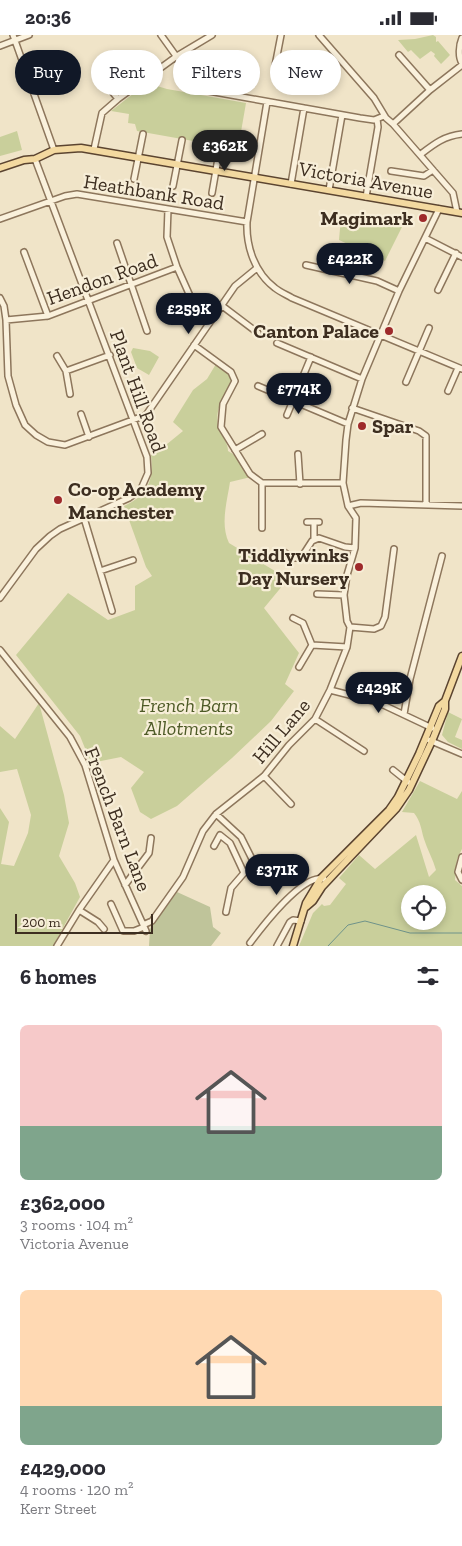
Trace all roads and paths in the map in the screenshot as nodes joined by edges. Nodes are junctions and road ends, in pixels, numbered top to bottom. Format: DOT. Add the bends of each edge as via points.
graph roads {
  1 [pos="29,35"];
  2 [pos="161,35"];
  3 [pos="212,35"];
  4 [pos="281,35"];
  5 [pos="319,35"];
  6 [pos="14,37"];
  7 [pos="462,38"];
  8 [pos="0,46"];
  9 [pos="187,50"];
  10 [pos="278,50"];
  11 [pos="173,51"];
  12 [pos="399,55"];
  13 [pos="173,59"];
  14 [pos="462,64"];
  15 [pos="163,67"];
  16 [pos="430,90"];
  17 [pos="115,95"];
  18 [pos="124,95"];
  19 [pos="230,95"];
  20 [pos="118,99"];
  21 [pos="267,102"];
  22 [pos="304,108"];
  23 [pos="342,115"];
  24 [pos="384,116"];
  25 [pos="377,119"];
  26 [pos="393,124"];
  27 [pos="143,134"];
  28 [pos="462,134"];
  29 [pos="182,141"];
  30 [pos="220,147"];
  31 [pos="94,149"];
  32 [pos="54,150"];
  33 [pos="421,154"];
  34 [pos="139,157"];
  35 [pos="35,159"];
  36 [pos="178,164"];
  37 [pos="0,168"];
  38 [pos="433,170"];
  39 [pos="215,171"];
  40 [pos="391,171"];
  41 [pos="253,177"];
  42 [pos="134,179"];
  43 [pos="290,184"];
  44 [pos="174,186"];
  45 [pos="329,190"];
  46 [pos="212,193"];
  47 [pos="366,197"];
  48 [pos="51,201"];
  49 [pos="168,209"];
  50 [pos="439,209"];
  51 [pos="460,213"];
  52 [pos="0,219"];
  53 [pos="247,222"];
  54 [pos="426,238"];
  55 [pos="117,243"];
  56 [pos="24,252"];
  57 [pos="456,253"];
  58 [pos="462,257"];
  59 [pos="306,265"];
  60 [pos="176,267"];
  61 [pos="256,268"];
  62 [pos="131,285"];
  63 [pos="399,291"];
  64 [pos="438,291"];
  65 [pos="0,297"];
  66 [pos="88,300"];
  67 [pos="221,305"];
  68 [pos="48,315"];
  69 [pos="214,317"];
  70 [pos="6,320"];
  71 [pos="429,327"];
  72 [pos="147,331"];
  73 [pos="258,333"];
  74 [pos="381,335"];
  75 [pos="277,343"];
  76 [pos="194,345"];
  77 [pos="419,352"];
  78 [pos="110,355"];
  79 [pos="57,356"];
  80 [pos="311,357"];
  81 [pos="460,369"];
  82 [pos="66,371"];
  83 [pos="362,379"];
  84 [pos="406,382"];
  85 [pos="258,386"];
  86 [pos="448,391"];
  87 [pos="70,394"];
  88 [pos="292,401"];
  89 [pos="352,408"];
  90 [pos="81,414"];
  91 [pos="287,415"];
  92 [pos="134,421"];
  93 [pos="348,424"];
  94 [pos="262,434"];
  95 [pos="89,437"];
  96 [pos="235,450"];
  97 [pos="298,454"];
  98 [pos="262,483"];
  99 [pos="343,483"];
  100 [pos="300,484"];
  101 [pos="348,505"];
  102 [pos="426,505"];
  103 [pos="462,506"];
  104 [pos="84,518"];
  105 [pos="307,522"];
  106 [pos="262,528"];
  107 [pos="314,540"];
  108 [pos="355,549"];
  109 [pos="394,549"];
  110 [pos="284,553"];
  111 [pos="442,557"];
  112 [pos="133,560"];
  113 [pos="100,571"];
  114 [pos="317,594"];
  115 [pos="344,595"];
  116 [pos="0,598"];
  117 [pos="112,611"];
  118 [pos="293,618"];
  119 [pos="350,627"];
  120 [pos="312,645"];
  121 [pos="347,647"];
  122 [pos="0,650"];
  123 [pos="462,657"];
  124 [pos="299,667"];
  125 [pos="330,690"];
  126 [pos="404,715"];
  127 [pos="315,719"];
  128 [pos="434,729"];
  129 [pos="429,740"];
  130 [pos="364,751"];
  131 [pos="462,754"];
  132 [pos="392,770"];
  133 [pos="264,776"];
  134 [pos="406,781"];
  135 [pos="412,785"];
  136 [pos="291,803"];
  137 [pos="216,814"];
  138 [pos="150,838"];
  139 [pos="214,846"];
  140 [pos="462,857"];
  141 [pos="114,860"];
  142 [pos="244,873"];
  143 [pos="325,879"];
  144 [pos="462,880"];
  145 [pos="125,885"];
  146 [pos="111,904"];
  147 [pos="79,910"];
  148 [pos="226,912"];
  149 [pos="301,921"];
  150 [pos="144,928"];
  151 [pos="104,929"];
  152 [pos="250,943"];
  153 [pos="57,946"];
  154 [pos="277,946"];
  155 [pos="294,946"];
  1 -- 6 [label="street"];
  2 -- 11 [label="street"];
  3 -- 9 [label="street"];
  4 -- 10 [label="street"];
  5 -- 24 [label="street" via="374,98"];
  6 -- 8 [label="street"];
  6 -- 32 [label="street"];
  7 -- 14 [label="street"];
  12 -- 16 [label="street"];
  13 -- 15 [label="street"];
  14 -- 16 [label="street"];
  16 -- 26 [label="street"];
  17 -- 20 [label="street"];
  18 -- 20 [label="street"];
  19 -- 21 [label="street"];
  20 -- 31 [label="street" via="102,113"];
  21 -- 22 [label="street"];
  21 -- 41 [label="street"];
  22 -- 23 [label="street"];
  22 -- 43 [label="street"];
  23 -- 25 [label="street"];
  23 -- 45 [label="street"];
  24 -- 25 [label="street"];
  24 -- 26 [label="street"];
  25 -- 47 [label="street"];
  26 -- 33 [label="street"];
  27 -- 34 [label="street"];
  28 -- 33 [label="street" via="438,140"];
  29 -- 36 [label="street"];
  30 -- 39 [label="street"];
  31 -- 32 [label="main road, Victoria Avenue"];
  31 -- 34 [label="main road, Victoria Avenue"];
  32 -- 35 [label="main road, Victoria Avenue"];
  33 -- 38 [label="street"];
  34 -- 36 [label="main road, Victoria Avenue"];
  34 -- 42 [label="street"];
  35 -- 37 [label="main road, Victoria Avenue"];
  35 -- 48 [label="street, Plant Hill Road"];
  36 -- 39 [label="main road, Victoria Avenue"];
  36 -- 44 [label="street"];
  38 -- 40 [label="street" via="424,176"];
  38 -- 51 [label="street" via="453,193"];
  39 -- 41 [label="main road, Victoria Avenue"];
  39 -- 46 [label="street"];
  41 -- 43 [label="main road, Victoria Avenue"];
  41 -- 53 [label="street"];
  43 -- 45 [label="main road, Victoria Avenue"];
  45 -- 47 [label="main road, Victoria Avenue"];
  47 -- 50 [label="main road, Victoria Avenue"];
  48 -- 49 [label="street, Heathbank Road" via="80,194"];
  48 -- 52 [label="street, Heathbank Road"];
  48 -- 66 [label="street, Plant Hill Road"];
  49 -- 53 [label="street, Heathbank Road"];
  49 -- 60 [label="street" via="168,243"];
  50 -- 51 [label="main road, Victoria Avenue"];
  50 -- 54 [label="street, Hill Lane"];
  53 -- 61 [label="street"];
  54 -- 57 [label="street"];
  54 -- 63 [label="street, Hill Lane"];
  55 -- 62 [label="street"];
  56 -- 68 [label="street"];
  57 -- 58 [label="street"];
  57 -- 64 [label="street"];
  59 -- 63 [label="street" via="377,281"];
  60 -- 62 [label="street, Hendon Road"];
  60 -- 69 [label="street" via="190,295"];
  61 -- 67 [label="street" via="235,286"];
  61 -- 74 [label="street" via="274,288 292,298"];
  62 -- 66 [label="street, Hendon Road"];
  62 -- 72 [label="street"];
  63 -- 74 [label="street, Hill Lane"];
  65 -- 70 [label="street"];
  66 -- 68 [label="street, Hendon Road"];
  66 -- 78 [label="street, Plant Hill Road"];
  67 -- 69 [label="street"];
  67 -- 73 [label="street"];
  68 -- 70 [label="street, Hendon Road"];
  69 -- 76 [label="street"];
  70 -- 95 [label="street" via="8,377 25,425 48,442 65,445"];
  71 -- 77 [label="street"];
  74 -- 77 [label="street"];
  74 -- 83 [label="street, Hill Lane"];
  75 -- 80 [label="street"];
  76 -- 92 [label="street" via="146,415"];
  76 -- 96 [label="street" via="231,373 235,381 223,404 221,427"];
  77 -- 81 [label="street"];
  77 -- 84 [label="street"];
  78 -- 82 [label="street"];
  78 -- 92 [label="street, Plant Hill Road"];
  79 -- 82 [label="street"];
  80 -- 83 [label="street"];
  80 -- 88 [label="street"];
  81 -- 86 [label="street"];
  82 -- 87 [label="street"];
  83 -- 89 [label="street, Hill Lane"];
  85 -- 88 [label="street"];
  88 -- 91 [label="street"];
  88 -- 93 [label="street"];
  89 -- 93 [label="street, Hill Lane"];
  89 -- 102 [label="street" via="426,436"];
  90 -- 95 [label="street"];
  92 -- 95 [label="street"];
  92 -- 104 [label="street, Plant Hill Road" via="148,457 145,483 134,496"];
  93 -- 99 [label="street, Hill Lane"];
  94 -- 96 [label="street"];
  96 -- 98 [label="street" via="250,474"];
  97 -- 100 [label="street"];
  98 -- 100 [label="street"];
  98 -- 106 [label="street"];
  99 -- 100 [label="street"];
  99 -- 101 [label="street, Hill Lane"];
  101 -- 102 [label="street"];
  101 -- 108 [label="street, Hill Lane" via="356,518"];
  102 -- 103 [label="street"];
  104 -- 113 [label="street"];
  104 -- 116 [label="street, Plant Hill Road" via="60,529 43,542"];
  105 -- 107 [label="street" via="316,522"];
  107 -- 108 [label="street" via="319,538"];
  107 -- 110 [label="street" via="301,558"];
  108 -- 115 [label="street, Hill Lane"];
  109 -- 119 [label="street" via="381,627"];
  111 -- 126 [label="street" via="410,679"];
  112 -- 113 [label="street"];
  113 -- 117 [label="street"];
  114 -- 115 [label="street"];
  115 -- 119 [label="street, Hill Lane"];
  118 -- 120 [label="street" via="303,623"];
  119 -- 121 [label="street, Hill Lane"];
  120 -- 121 [label="street"];
  120 -- 124 [label="street"];
  121 -- 125 [label="street, Hill Lane"];
  122 -- 141 [label="street, French Barn Lane" via="70,737 85,765"];
  123 -- 128 [label="main road" via="445,701 439,705"];
  125 -- 126 [label="street" via="378,702"];
  125 -- 127 [label="street, Hill Lane"];
  126 -- 128 [label="street"];
  127 -- 130 [label="street"];
  127 -- 133 [label="street, Hill Lane"];
  128 -- 129 [label="main road"];
  129 -- 131 [label="street"];
  129 -- 134 [label="main road"];
  129 -- 135 [label="main road"];
  132 -- 134 [label="street"];
  133 -- 136 [label="street"];
  133 -- 137 [label="street, Hill Lane"];
  134 -- 135 [label="street"];
  134 -- 143 [label="main road" via="389,810"];
  135 -- 143 [label="main road" via="396,809"];
  137 -- 142 [label="street" via="241,837 255,865"];
  137 -- 150 [label="street, Hill Lane" via="202,831 183,877"];
  138 -- 145 [label="street" via="149,853"];
  139 -- 142 [label="street" via="220,835 230,843"];
  140 -- 144 [label="street" via="458,872"];
  141 -- 145 [label="street, French Barn Lane"];
  141 -- 147 [label="street"];
  142 -- 148 [label="street" via="231,888"];
  143 -- 149 [label="main road" via="309,897"];
  143 -- 152 [label="street" via="314,878 307,882 272,915"];
  145 -- 150 [label="street, French Barn Lane"];
  146 -- 150 [label="street" via="123,931"];
  147 -- 151 [label="street"];
  147 -- 153 [label="street"];
  149 -- 154 [label="street" via="290,922"];
  149 -- 155 [label="main road"];
}
